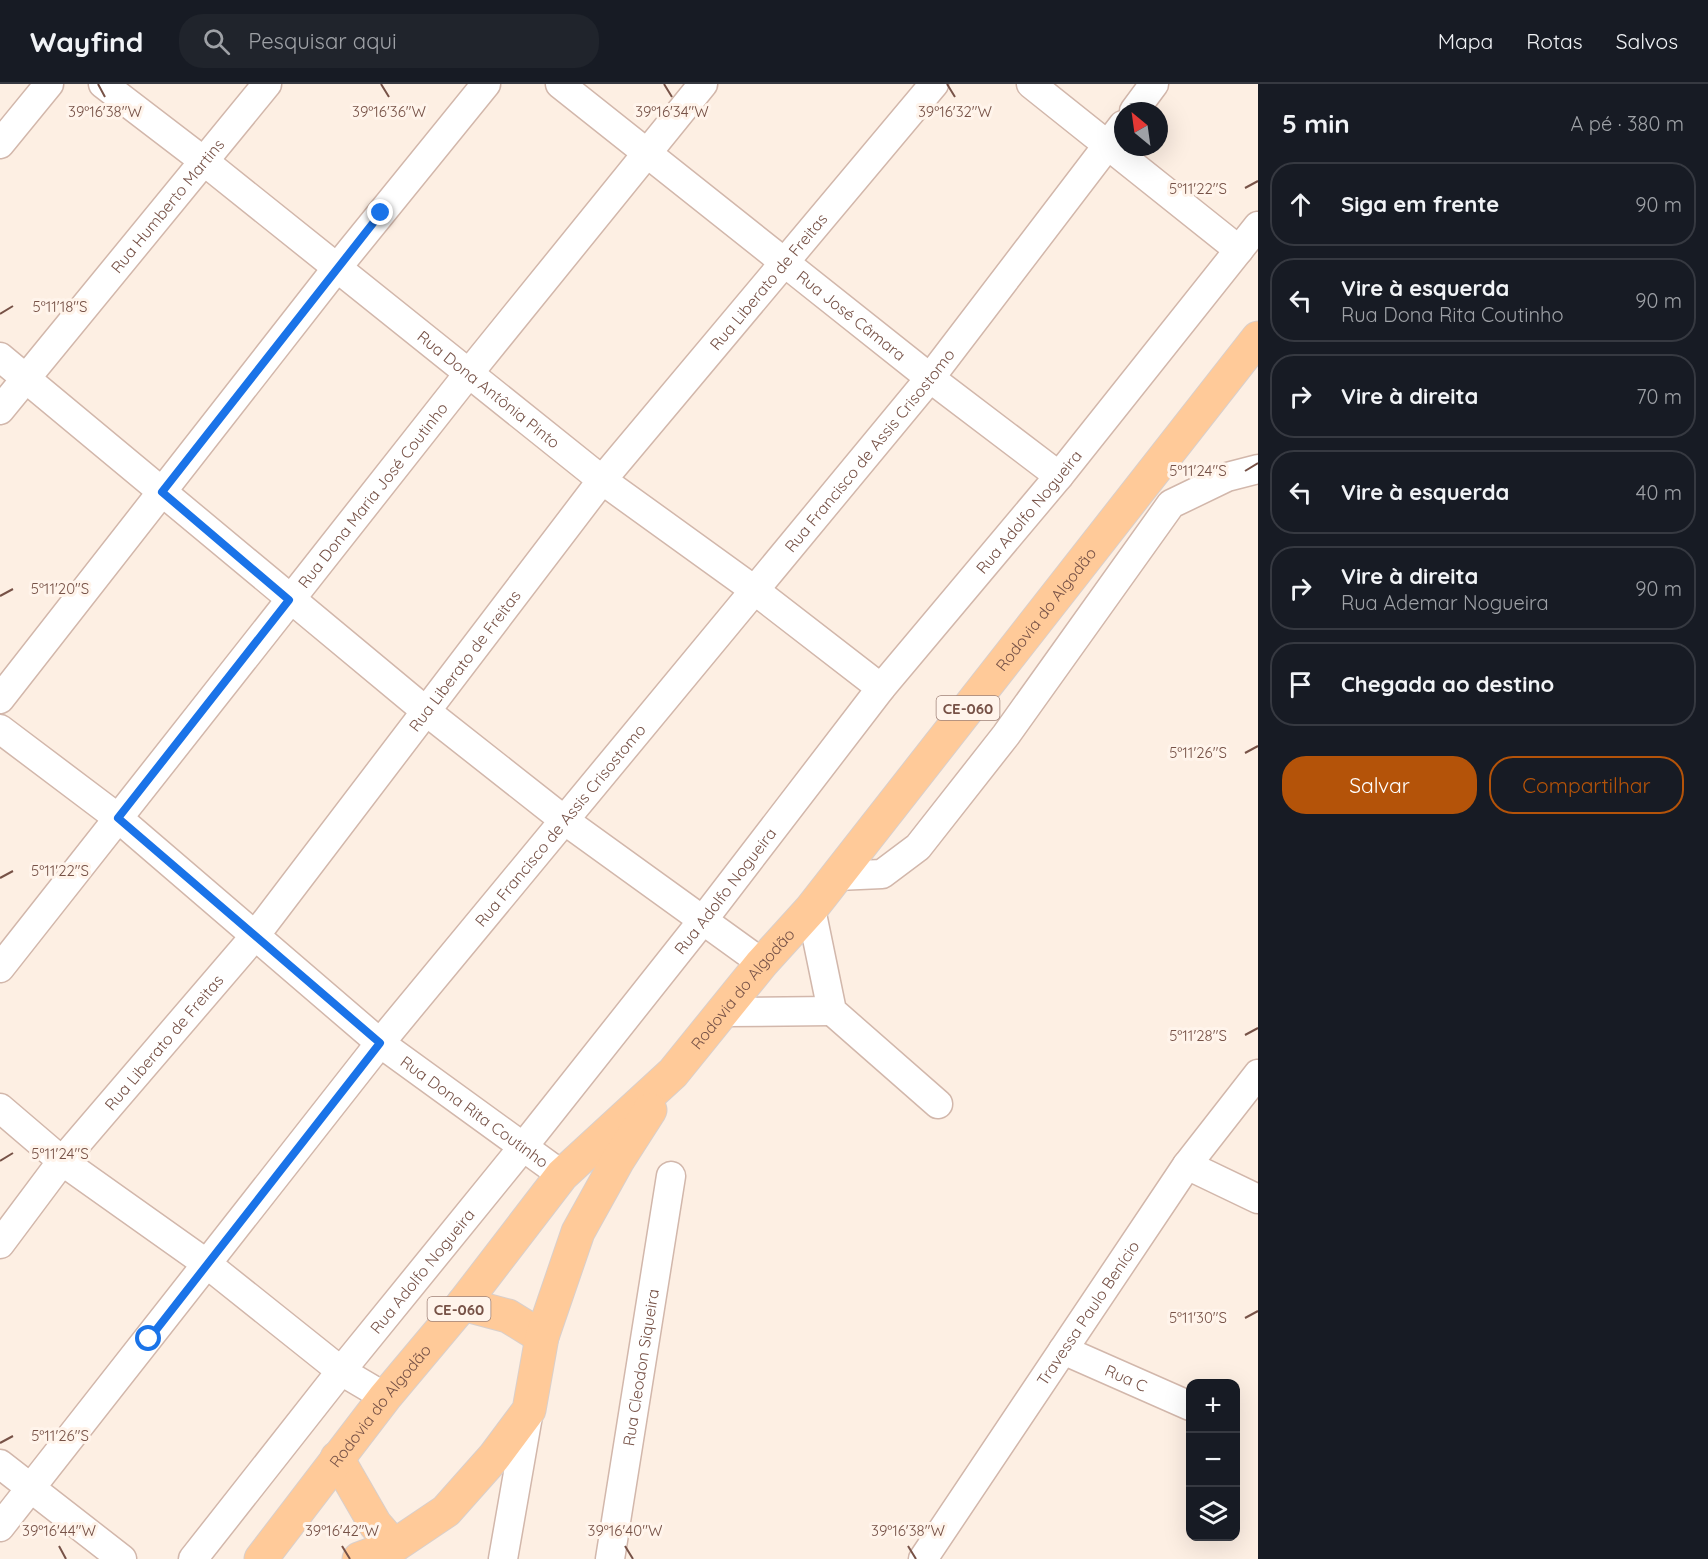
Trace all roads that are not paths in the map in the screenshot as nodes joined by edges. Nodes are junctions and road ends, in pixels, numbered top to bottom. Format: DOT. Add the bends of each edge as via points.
graph roads {
  1 [pos="49,84"];
  2 [pos="103,84"];
  3 [pos="267,84"];
  4 [pos="486,84"];
  5 [pos="560,84"];
  6 [pos="703,84"];
  7 [pos="934,84"];
  8 [pos="1031,84"];
  9 [pos="1154,84"];
  10 [pos="1141,102"];
  11 [pos="1114,134"];
  12 [pos="1114,136"];
  13 [pos="0,144"];
  14 [pos="648,154"];
  15 [pos="1138,156"];
  16 [pos="205,162"];
  17 [pos="1258,226"];
  18 [pos="1239,250"];
  19 [pos="784,261"];
  20 [pos="336,269"];
  21 [pos="1258,338"];
  22 [pos="0,357"];
  23 [pos="469,373"];
  24 [pos="27,377"];
  25 [pos="930,378"];
  26 [pos="0,410"];
  27 [pos="1258,469"];
  28 [pos="1059,476"];
  29 [pos="602,480"];
  30 [pos="162,492"];
  31 [pos="753,589"];
  32 [pos="289,600"];
  33 [pos="881,688"];
  34 [pos="0,699"];
  35 [pos="427,712"];
  36 [pos="0,729"];
  37 [pos="118,818"];
  38 [pos="564,820"];
  39 [pos="837,876"];
  40 [pos="811,909"];
  41 [pos="703,920"];
  42 [pos="254,937"];
  43 [pos="762,963"];
  44 [pos="0,968"];
  45 [pos="832,1011"];
  46 [pos="725,1012"];
  47 [pos="380,1043"];
  48 [pos="673,1073"];
  49 [pos="1258,1074"];
  50 [pos="938,1104"];
  51 [pos="0,1108"];
  52 [pos="523,1147"];
  53 [pos="62,1161"];
  54 [pos="1187,1165"];
  55 [pos="562,1175"];
  56 [pos="671,1176"];
  57 [pos="1258,1199"];
  58 [pos="0,1244"];
  59 [pos="207,1264"];
  60 [pos="463,1304"];
  61 [pos="542,1337"];
  62 [pos="1063,1350"];
  63 [pos="340,1371"];
  64 [pos="385,1397"];
  65 [pos="1186,1404"];
  66 [pos="529,1410"];
  67 [pos="337,1458"];
  68 [pos="0,1464"];
  69 [pos="33,1487"];
  70 [pos="0,1527"];
  71 [pos="401,1553"];
  72 [pos="926,1558"];
  73 [pos="122,1559"];
  74 [pos="193,1559"];
  75 [pos="261,1559"];
  76 [pos="359,1559"];
  77 [pos="503,1559"];
  78 [pos="610,1559"];
  1 -- 13 [label="street"];
  2 -- 16 [label="street, Rua Dona Antônia Pinto"];
  3 -- 16 [label="street, Rua Humberto Martins"];
  4 -- 20 [label="street"];
  5 -- 14 [label="street, Rua José Câmara"];
  6 -- 14 [label="street, Rua Dona Maria José Coutinho"];
  7 -- 19 [label="street, Rua Liberato de Freitas"];
  8 -- 11 [label="street"];
  9 -- 10 [label="street"];
  12 -- 25 [label="street, Rua Francisco de Assis Crisostomo"];
  14 -- 19 [label="street, Rua José Câmara"];
  14 -- 23 [label="street, Rua Dona Maria José Coutinho"];
  15 -- 18 [label="street"];
  16 -- 20 [label="street, Rua Dona Antônia Pinto"];
  16 -- 24 [label="street, Rua Humberto Martins"];
  17 -- 18 [label="street, Rua Adolfo Nogueira"];
  18 -- 28 [label="street, Rua Adolfo Nogueira"];
  19 -- 25 [label="street, Rua José Câmara"];
  19 -- 29 [label="street, Rua Liberato de Freitas"];
  20 -- 23 [label="street, Rua Dona Antônia Pinto"];
  20 -- 30 [label="street"];
  21 -- 39 [label="main road, Rodovia do Algodão / CE-060"];
  22 -- 24 [label="street"];
  23 -- 29 [label="street, Rua Dona Antônia Pinto"];
  23 -- 32 [label="street, Rua Dona Maria José Coutinho"];
  24 -- 26 [label="street, Rua Humberto Martins"];
  24 -- 30 [label="street"];
  25 -- 28 [label="street, Rua José Câmara"];
  25 -- 31 [label="street, Rua Francisco de Assis Crisostomo"];
  27 -- 39 [label="street" via="1227,477 1171,504 1006,735 918,847 882,874"];
  28 -- 33 [label="street, Rua Adolfo Nogueira"];
  29 -- 31 [label="street, Rua Dona Antônia Pinto"];
  29 -- 35 [label="street, Rua Liberato de Freitas"];
  30 -- 32 [label="street"];
  30 -- 34 [label="street"];
  31 -- 33 [label="street, Rua Dona Antônia Pinto"];
  31 -- 38 [label="street, Rua Francisco de Assis Crisostomo"];
  32 -- 35 [label="street"];
  32 -- 37 [label="street, Rua Dona Maria José Coutinho"];
  33 -- 41 [label="street, Rua Adolfo Nogueira"];
  35 -- 38 [label="street"];
  35 -- 42 [label="street, Rua Liberato de Freitas"];
  36 -- 37 [label="street, Rua Dona Rita Coutinho"];
  37 -- 42 [label="street, Rua Dona Rita Coutinho"];
  37 -- 44 [label="street, Rua Dona Maria José Coutinho"];
  38 -- 41 [label="street"];
  38 -- 47 [label="street, Rua Francisco de Assis Crisostomo"];
  39 -- 40 [label="main road, Rodovia do Algodão / CE-060"];
  40 -- 43 [label="main road, Rodovia do Algodão / CE-060"];
  40 -- 45 [label="street"];
  41 -- 43 [label="street"];
  41 -- 52 [label="street, Rua Adolfo Nogueira"];
  42 -- 47 [label="street, Rua Dona Rita Coutinho"];
  42 -- 53 [label="street, Rua Liberato de Freitas"];
  43 -- 46 [label="main road, Rodovia do Algodão / CE-060"];
  45 -- 46 [label="street"];
  45 -- 50 [label="street"];
  46 -- 48 [label="main road, Rodovia do Algodão / CE-060"];
  47 -- 52 [label="street, Rua Dona Rita Coutinho"];
  47 -- 59 [label="street, Rua Francisco de Assis Crisostomo"];
  48 -- 55 [label="main road, Rodovia do Algodão / CE-060"];
  48 -- 61 [label="main road, Rodovia do Algodão" via="588,1210"];
  49 -- 54 [label="street, Travessa Paulo Benício"];
  51 -- 53 [label="street"];
  52 -- 55 [label="street, Rua Dona Rita Coutinho"];
  52 -- 63 [label="street, Rua Adolfo Nogueira"];
  53 -- 58 [label="street, Rua Liberato de Freitas"];
  53 -- 59 [label="street"];
  54 -- 57 [label="street"];
  54 -- 62 [label="street, Travessa Paulo Benício"];
  55 -- 60 [label="main road, Rodovia do Algodão / CE-060"];
  56 -- 78 [label="street, Rua Cleodon Siqueira"];
  59 -- 63 [label="street"];
  59 -- 69 [label="street, Rua Francisco de Assis Crisostomo"];
  60 -- 61 [label="main road" via="508,1316"];
  60 -- 64 [label="main road, Rodovia do Algodão / CE-060"];
  61 -- 66 [label="main road, Rodovia do Algodão"];
  62 -- 65 [label="street, Rua C"];
  62 -- 72 [label="street, Travessa Paulo Benício"];
  63 -- 64 [label="street"];
  63 -- 74 [label="street, Rua Adolfo Nogueira"];
  64 -- 67 [label="main road, Rodovia do Algodão / CE-060"];
  66 -- 71 [label="main road, Rodovia do Algodão" via="463,1494"];
  66 -- 77 [label="street"];
  67 -- 71 [label="main road" via="366,1509"];
  67 -- 75 [label="main road, Rodovia do Algodão / CE-060"];
  68 -- 69 [label="street"];
  69 -- 70 [label="street, Rua Francisco de Assis Crisostomo"];
  69 -- 73 [label="street"];
  71 -- 76 [label="main road, Rodovia do Algodão"];
}
